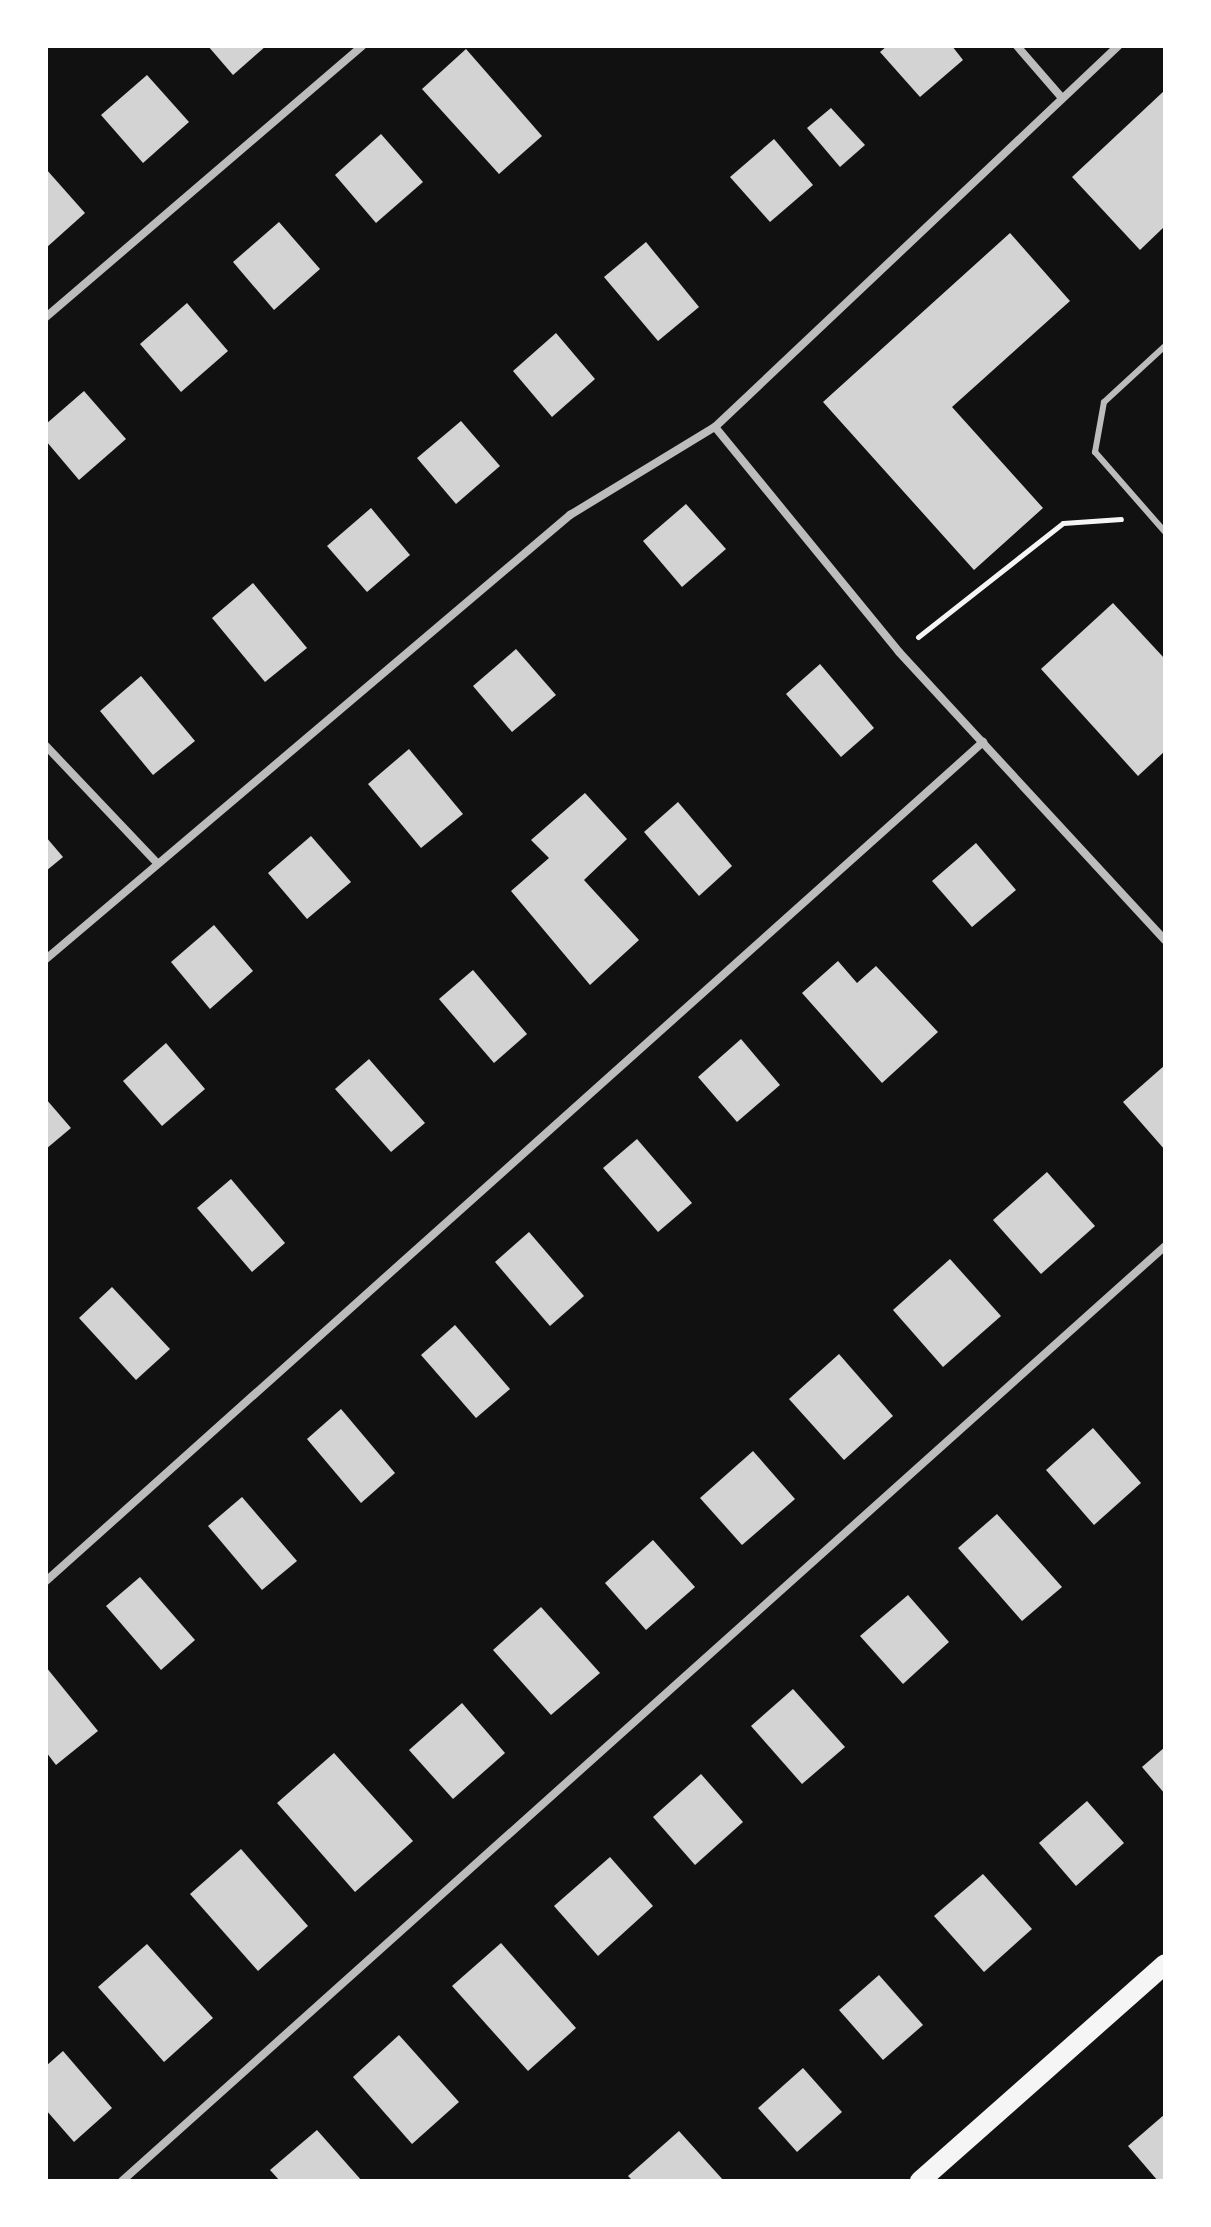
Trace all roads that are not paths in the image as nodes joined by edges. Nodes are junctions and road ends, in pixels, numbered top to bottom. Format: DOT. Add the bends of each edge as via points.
graph roads {
  1 [pos="362,46"];
  2 [pos="1017,46"];
  3 [pos="1118,46"];
  4 [pos="1062,98"];
  5 [pos="46,317"];
  6 [pos="1165,346"];
  7 [pos="715,427"];
  8 [pos="1165,532"];
  9 [pos="983,742"];
  10 [pos="46,746"];
  11 [pos="156,862"];
  12 [pos="1165,940"];
  13 [pos="46,959"];
  14 [pos="1165,1246"];
  15 [pos="46,1581"];
  16 [pos="1165,1964"];
  17 [pos="122,2181"];
  18 [pos="920,2181"];
  1 -- 5 [label="street"];
  2 -- 4 [label="street"];
  3 -- 4 [label="street"];
  4 -- 7 [label="street"];
  6 -- 8 [label="lane" via="1104,402 1095,452"];
  7 -- 9 [label="street" via="899,652"];
  7 -- 11 [label="street" via="570,515"];
  9 -- 12 [label="street"];
  9 -- 15 [label="street"];
  10 -- 11 [label="street"];
  11 -- 13 [label="street"];
  14 -- 17 [label="street"];
  16 -- 18 [label="main road"];
}
